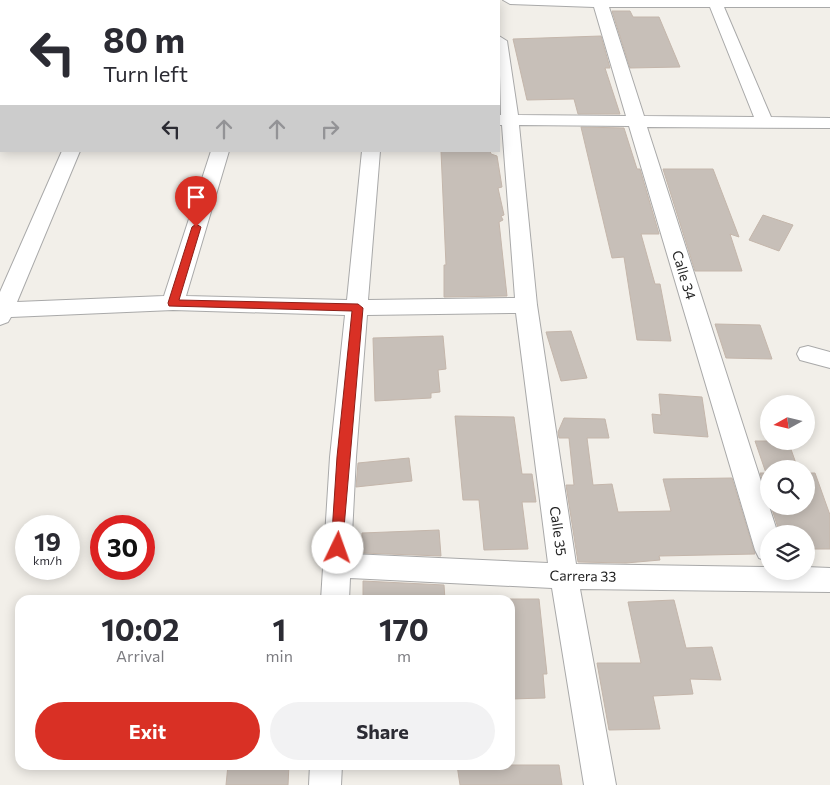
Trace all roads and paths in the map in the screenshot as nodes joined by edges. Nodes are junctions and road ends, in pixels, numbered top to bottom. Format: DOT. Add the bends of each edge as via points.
graph roads {
  1 [pos="510,0"];
  2 [pos="599,2"];
  3 [pos="714,2"];
  4 [pos="830,3"];
  5 [pos="500,57"];
  6 [pos="504,120"];
  7 [pos="637,122"];
  8 [pos="764,123"];
  9 [pos="830,123"];
  10 [pos="71,152"];
  11 [pos="220,152"];
  12 [pos="371,152"];
  13 [pos="173,303"];
  14 [pos="526,305"];
  15 [pos="358,308"];
  16 [pos="2,313"];
  17 [pos="808,354"];
  18 [pos="830,360"];
  19 [pos="761,525"];
  20 [pos="336,566"];
  21 [pos="760,575"];
  22 [pos="564,576"];
  23 [pos="815,579"];
  24 [pos="830,580"];
  25 [pos="335,595"];
  26 [pos="326,770"];
  27 [pos="326,785"];
  28 [pos="600,785"];
  1 -- 2 [label="street"];
  2 -- 3 [label="street"];
  2 -- 7 [label="street, Calle 34"];
  3 -- 4 [label="street"];
  3 -- 8 [label="street"];
  5 -- 6 [label="street, Calle 35"];
  6 -- 7 [label="street"];
  6 -- 14 [label="street, Calle 35"];
  7 -- 8 [label="street"];
  7 -- 19 [label="street, Calle 34"];
  8 -- 9 [label="street"];
  10 -- 16 [label="street"];
  11 -- 13 [label="street"];
  12 -- 15 [label="street"];
  13 -- 15 [label="street"];
  13 -- 16 [label="street"];
  14 -- 15 [label="street"];
  14 -- 22 [label="street, Calle 35"];
  15 -- 20 [label="street"];
  17 -- 18 [label="street"];
  20 -- 22 [label="street, Carrera 33"];
  20 -- 25 [label="street"];
  21 -- 22 [label="street, Carrera 33"];
  22 -- 28 [label="street, Calle 35"];
  23 -- 24 [label="street, Carrera 33"];
  26 -- 27 [label="street"];
}
